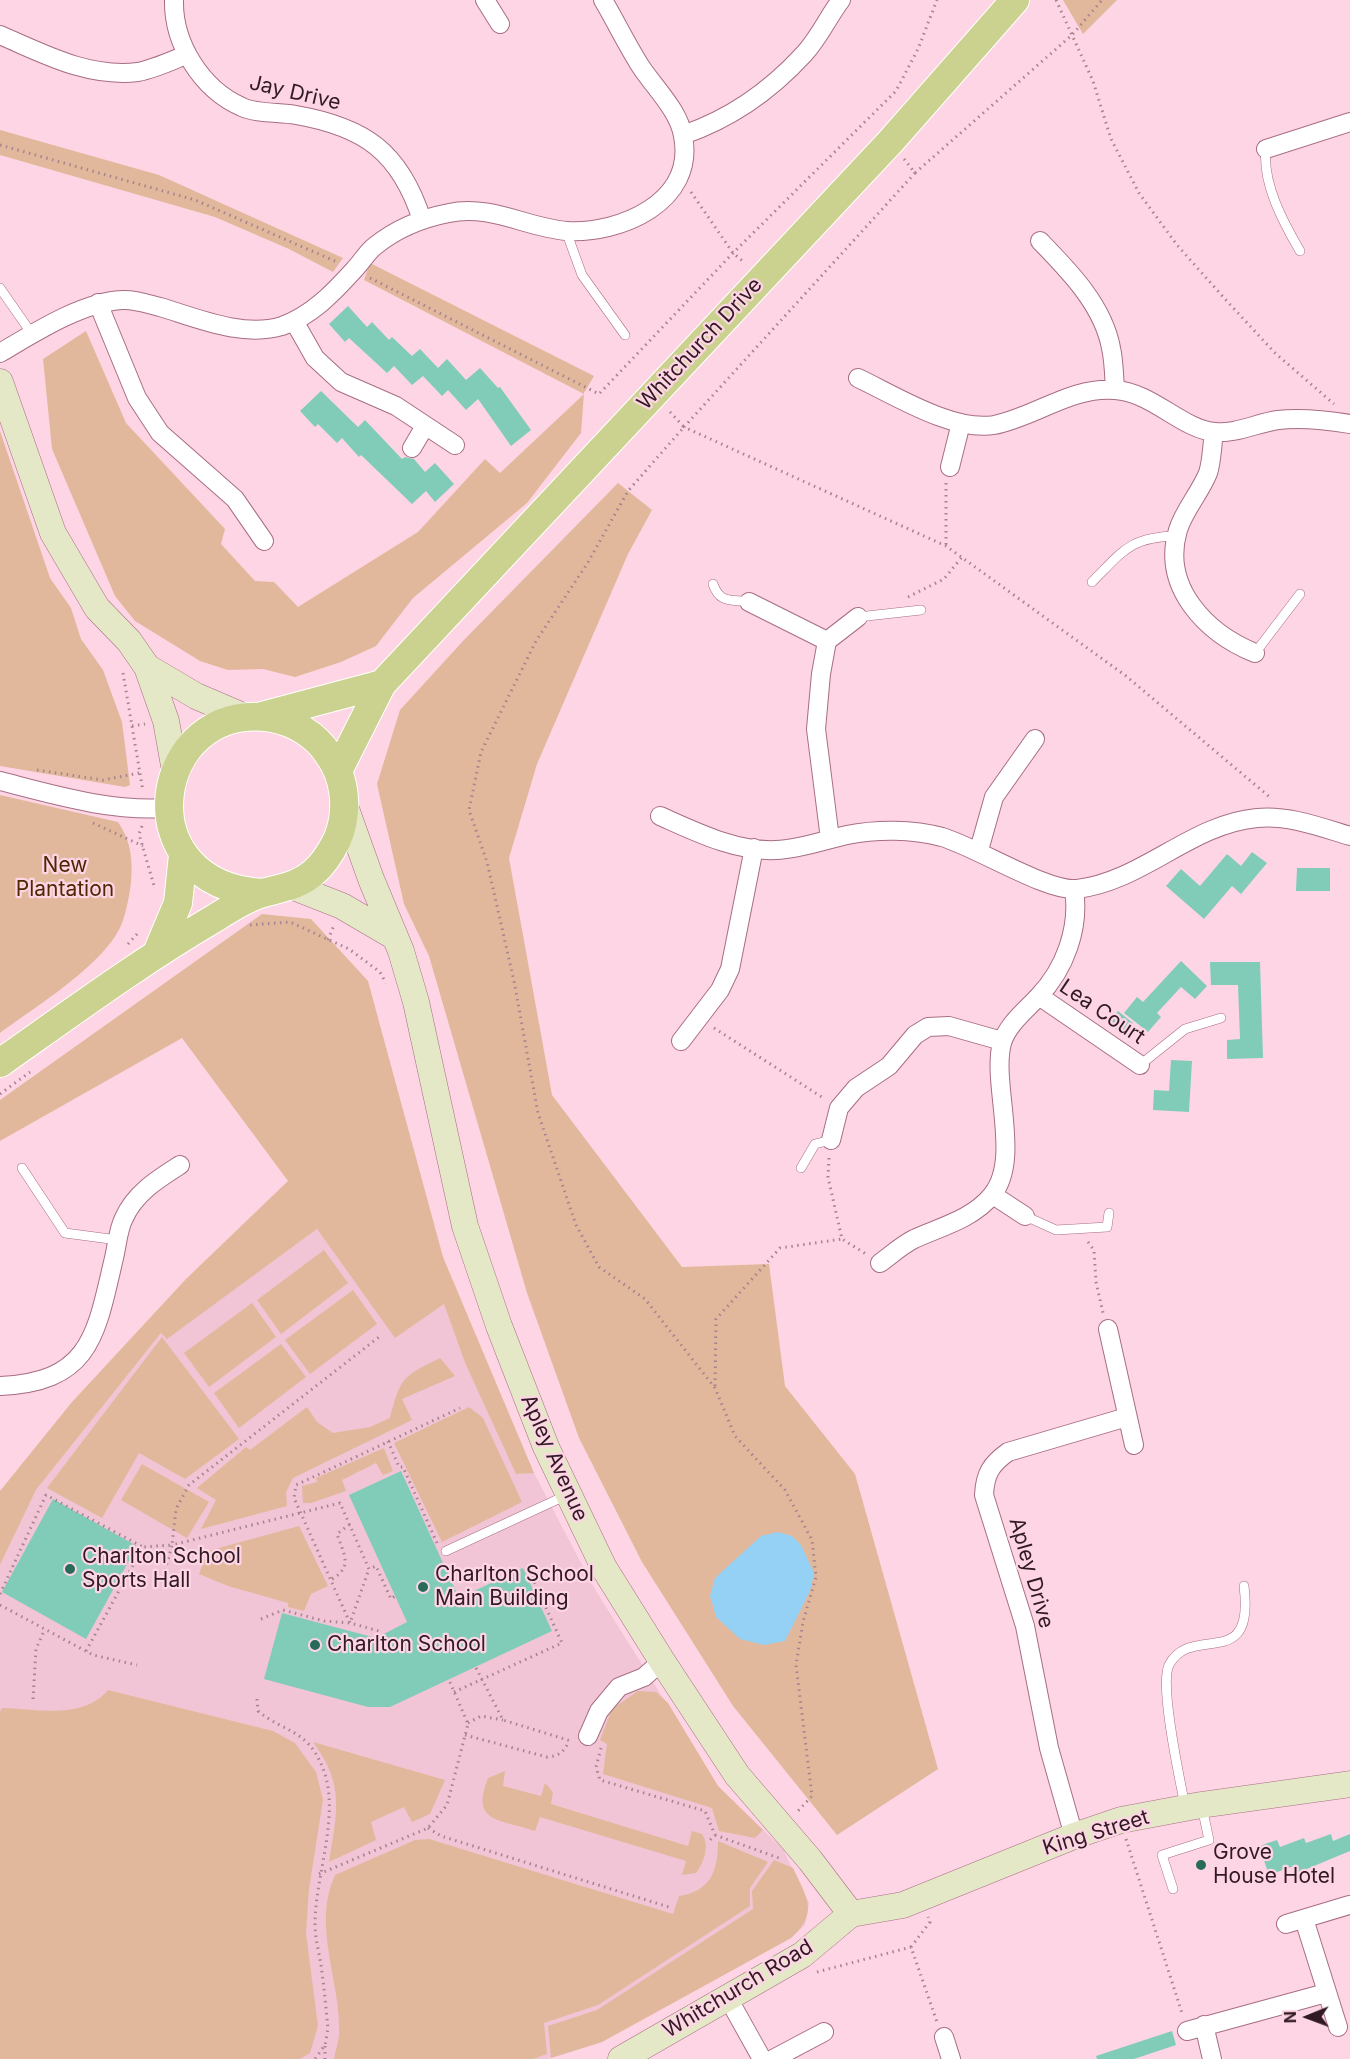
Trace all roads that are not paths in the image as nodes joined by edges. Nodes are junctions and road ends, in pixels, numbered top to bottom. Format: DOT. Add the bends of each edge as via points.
graph roads {
  1 [pos="174,0"];
  2 [pos="485,0"];
  3 [pos="603,0"];
  4 [pos="1015,0"];
  5 [pos="833,3"];
  6 [pos="500,24"];
  7 [pos="0,35"];
  8 [pos="186,56"];
  9 [pos="1350,122"];
  10 [pos="683,135"];
  11 [pos="1266,148"];
  12 [pos="422,220"];
  13 [pos="566,231"];
  14 [pos="1040,242"];
  15 [pos="1300,251"];
  16 [pos="0,288"];
  17 [pos="98,303"];
  18 [pos="294,321"];
  19 [pos="32,334"];
  20 [pos="625,335"];
  21 [pos="0,352"];
  22 [pos="858,378"];
  23 [pos="0,382"];
  24 [pos="1115,390"];
  25 [pos="961,423"];
  26 [pos="1350,424"];
  27 [pos="425,426"];
  28 [pos="1214,432"];
  29 [pos="455,446"];
  30 [pos="412,448"];
  31 [pos="950,467"];
  32 [pos="1176,536"];
  33 [pos="264,541"];
  34 [pos="1092,582"];
  35 [pos="713,584"];
  36 [pos="1300,594"];
  37 [pos="749,602"];
  38 [pos="921,610"];
  39 [pos="858,617"];
  40 [pos="827,641"];
  41 [pos="1255,653"];
  42 [pos="147,667"];
  43 [pos="382,684"];
  44 [pos="253,716"];
  45 [pos="1035,739"];
  46 [pos="175,771"];
  47 [pos="338,771"];
  48 [pos="0,781"];
  49 [pos="345,806"];
  50 [pos="168,808"];
  51 [pos="660,816"];
  52 [pos="1350,836"];
  53 [pos="830,839"];
  54 [pos="754,848"];
  55 [pos="979,850"];
  56 [pos="183,855"];
  57 [pos="291,886"];
  58 [pos="1074,889"];
  59 [pos="263,893"];
  60 [pos="395,937"];
  61 [pos="148,943"];
  62 [pos="1039,996"];
  63 [pos="1221,1017"];
  64 [pos="681,1041"];
  65 [pos="1002,1041"];
  66 [pos="0,1063"];
  67 [pos="1140,1065"];
  68 [pos="831,1140"];
  69 [pos="180,1165"];
  70 [pos="22,1168"];
  71 [pos="801,1168"];
  72 [pos="993,1195"];
  73 [pos="1109,1213"];
  74 [pos="1025,1216"];
  75 [pos="118,1240"];
  76 [pos="880,1263"];
  77 [pos="1108,1329"];
  78 [pos="0,1386"];
  79 [pos="1127,1417"];
  80 [pos="1134,1445"];
  81 [pos="569,1494"];
  82 [pos="446,1551"];
  83 [pos="1244,1586"];
  84 [pos="663,1661"];
  85 [pos="586,1742"];
  86 [pos="1349,1788"];
  87 [pos="1193,1807"];
  88 [pos="1074,1836"];
  89 [pos="1173,1889"];
  90 [pos="1349,1905"];
  91 [pos="851,1914"];
  92 [pos="1304,1919"];
  93 [pos="1286,1924"];
  94 [pos="1326,1993"];
  95 [pos="728,1998"];
  96 [pos="1204,2025"];
  97 [pos="1186,2027"];
  98 [pos="1338,2027"];
  99 [pos="824,2032"];
  100 [pos="944,2037"];
  101 [pos="621,2059"];
  102 [pos="762,2059"];
  103 [pos="773,2059"];
  104 [pos="951,2059"];
  105 [pos="1212,2059"];
  1 -- 8 [label="street, Jay Drive" via="177,30"];
  2 -- 6 [label="street"];
  3 -- 10 [label="street" via="675,115"];
  4 -- 43 [label="main road, Whitchurch Drive" via="891,141"];
  5 -- 10 [label="street" via="805,53 751,103"];
  7 -- 8 [label="street" via="75,66 108,72 139,72"];
  8 -- 12 [label="street, Jay Drive" via="212,86 242,107 335,123 361,134 387,154 414,198"];
  9 -- 11 [label="street"];
  10 -- 13 [label="street" via="684,153 676,180 664,200 629,221 599,230"];
  11 -- 15 [label="lane" via="1264,161 1270,182 1285,225"];
  12 -- 13 [label="street" via="452,212 486,212"];
  12 -- 18 [label="street" via="374,246 328,298"];
  13 -- 20 [label="lane" via="582,275"];
  14 -- 24 [label="street" via="1078,280 1099,316 1111,346"];
  16 -- 19 [label="lane"];
  17 -- 18 [label="street" via="125,299 247,330 279,327"];
  17 -- 19 [label="street"];
  17 -- 33 [label="street" via="137,398 160,433 235,499"];
  18 -- 27 [label="street" via="315,358 341,382 396,406"];
  19 -- 21 [label="street"];
  22 -- 25 [label="street"];
  23 -- 42 [label="street" via="53,534 97,608 129,641"];
  24 -- 25 [label="street" via="1069,397 992,425"];
  24 -- 28 [label="street" via="1136,394"];
  25 -- 31 [label="street"];
  26 -- 28 [label="street" via="1299,418"];
  27 -- 29 [label="street"];
  27 -- 30 [label="street"];
  28 -- 32 [label="street" via="1209,471"];
  32 -- 34 [label="lane" via="1144,538 1128,547"];
  32 -- 41 [label="street" via="1173,555 1184,597 1204,621 1238,646"];
  35 -- 37 [label="lane" via="723,601"];
  36 -- 41 [label="lane"];
  37 -- 40 [label="street"];
  38 -- 39 [label="lane"];
  39 -- 40 [label="street"];
  40 -- 53 [label="street" via="816,729"];
  42 -- 44 [label="street" via="196,696"];
  42 -- 46 [label="street" via="166,722"];
  43 -- 44 [label="main road"];
  43 -- 47 [label="main road, Whitchurch Drive"];
  44 -- 46 [label="main road" via="207,732 191,745"];
  44 -- 47 [label="main road" via="280,719 299,727 315,738"];
  45 -- 55 [label="street" via="994,797"];
  46 -- 50 [label="main road"];
  47 -- 49 [label="main road"];
  48 -- 50 [label="street" via="104,805"];
  49 -- 57 [label="main road" via="341,831 330,854 313,873"];
  49 -- 60 [label="street, Apley Avenue"];
  50 -- 56 [label="main road" via="172,832"];
  51 -- 54 [label="street" via="700,834"];
  52 -- 58 [label="street" via="1292,819 1235,822 1203,833 1135,871"];
  53 -- 54 [label="street" via="776,850"];
  53 -- 55 [label="street" via="905,831 941,837"];
  54 -- 64 [label="street" via="730,969 720,990"];
  55 -- 58 [label="street" via="1049,884"];
  56 -- 59 [label="main road" via="198,872 218,885 240,892"];
  56 -- 61 [label="main road" via="178,903"];
  57 -- 59 [label="main road"];
  57 -- 60 [label="street" via="342,906"];
  58 -- 62 [label="street" via="1074,924 1068,952"];
  59 -- 61 [label="main road" via="218,916"];
  60 -- 81 [label="street, Apley Avenue" via="416,1002 465,1226 499,1326 546,1447"];
  61 -- 66 [label="main road"];
  62 -- 65 [label="street"];
  62 -- 67 [label="street, Lea Court"];
  63 -- 67 [label="lane" via="1185,1029"];
  65 -- 68 [label="street" via="949,1026 928,1027 915,1035 889,1066 856,1088 839,1108"];
  65 -- 72 [label="street" via="999,1062 1005,1147"];
  68 -- 71 [label="lane" via="815,1144"];
  69 -- 75 [label="street" via="147,1187 124,1218"];
  70 -- 75 [label="lane" via="65,1233"];
  72 -- 74 [label="street"];
  72 -- 76 [label="street" via="959,1221 911,1240"];
  73 -- 74 [label="lane" via="1107,1227 1056,1230"];
  75 -- 78 [label="street" via="94,1335 77,1361 55,1377"];
  77 -- 79 [label="street"];
  79 -- 80 [label="street"];
  79 -- 88 [label="street, Apley Drive" via="1008,1452 993,1463 985,1478 984,1495 1025,1626 1049,1748"];
  81 -- 82 [label="lane"];
  81 -- 84 [label="street, Apley Avenue" via="604,1568"];
  83 -- 87 [label="lane" via="1247,1610 1234,1636 1229,1641 1188,1648 1176,1655 1168,1667 1174,1744"];
  84 -- 85 [label="street" via="644,1677 619,1687 599,1711"];
  84 -- 91 [label="street, Apley Avenue" via="737,1775"];
  86 -- 87 [label="street, King Street"];
  87 -- 88 [label="street, King Street" via="1121,1820"];
  87 -- 89 [label="lane" via="1209,1840 1162,1855"];
  88 -- 91 [label="street, King Street" via="920,1898"];
  90 -- 92 [label="street"];
  91 -- 95 [label="street, Whitchurch Road" via="802,1955"];
  92 -- 93 [label="street"];
  92 -- 94 [label="street"];
  94 -- 96 [label="street"];
  94 -- 98 [label="street"];
  95 -- 101 [label="street, Whitchurch Road"];
  95 -- 102 [label="street"];
  96 -- 97 [label="street"];
  96 -- 105 [label="street"];
  99 -- 103 [label="street"];
  100 -- 104 [label="street"];
}
